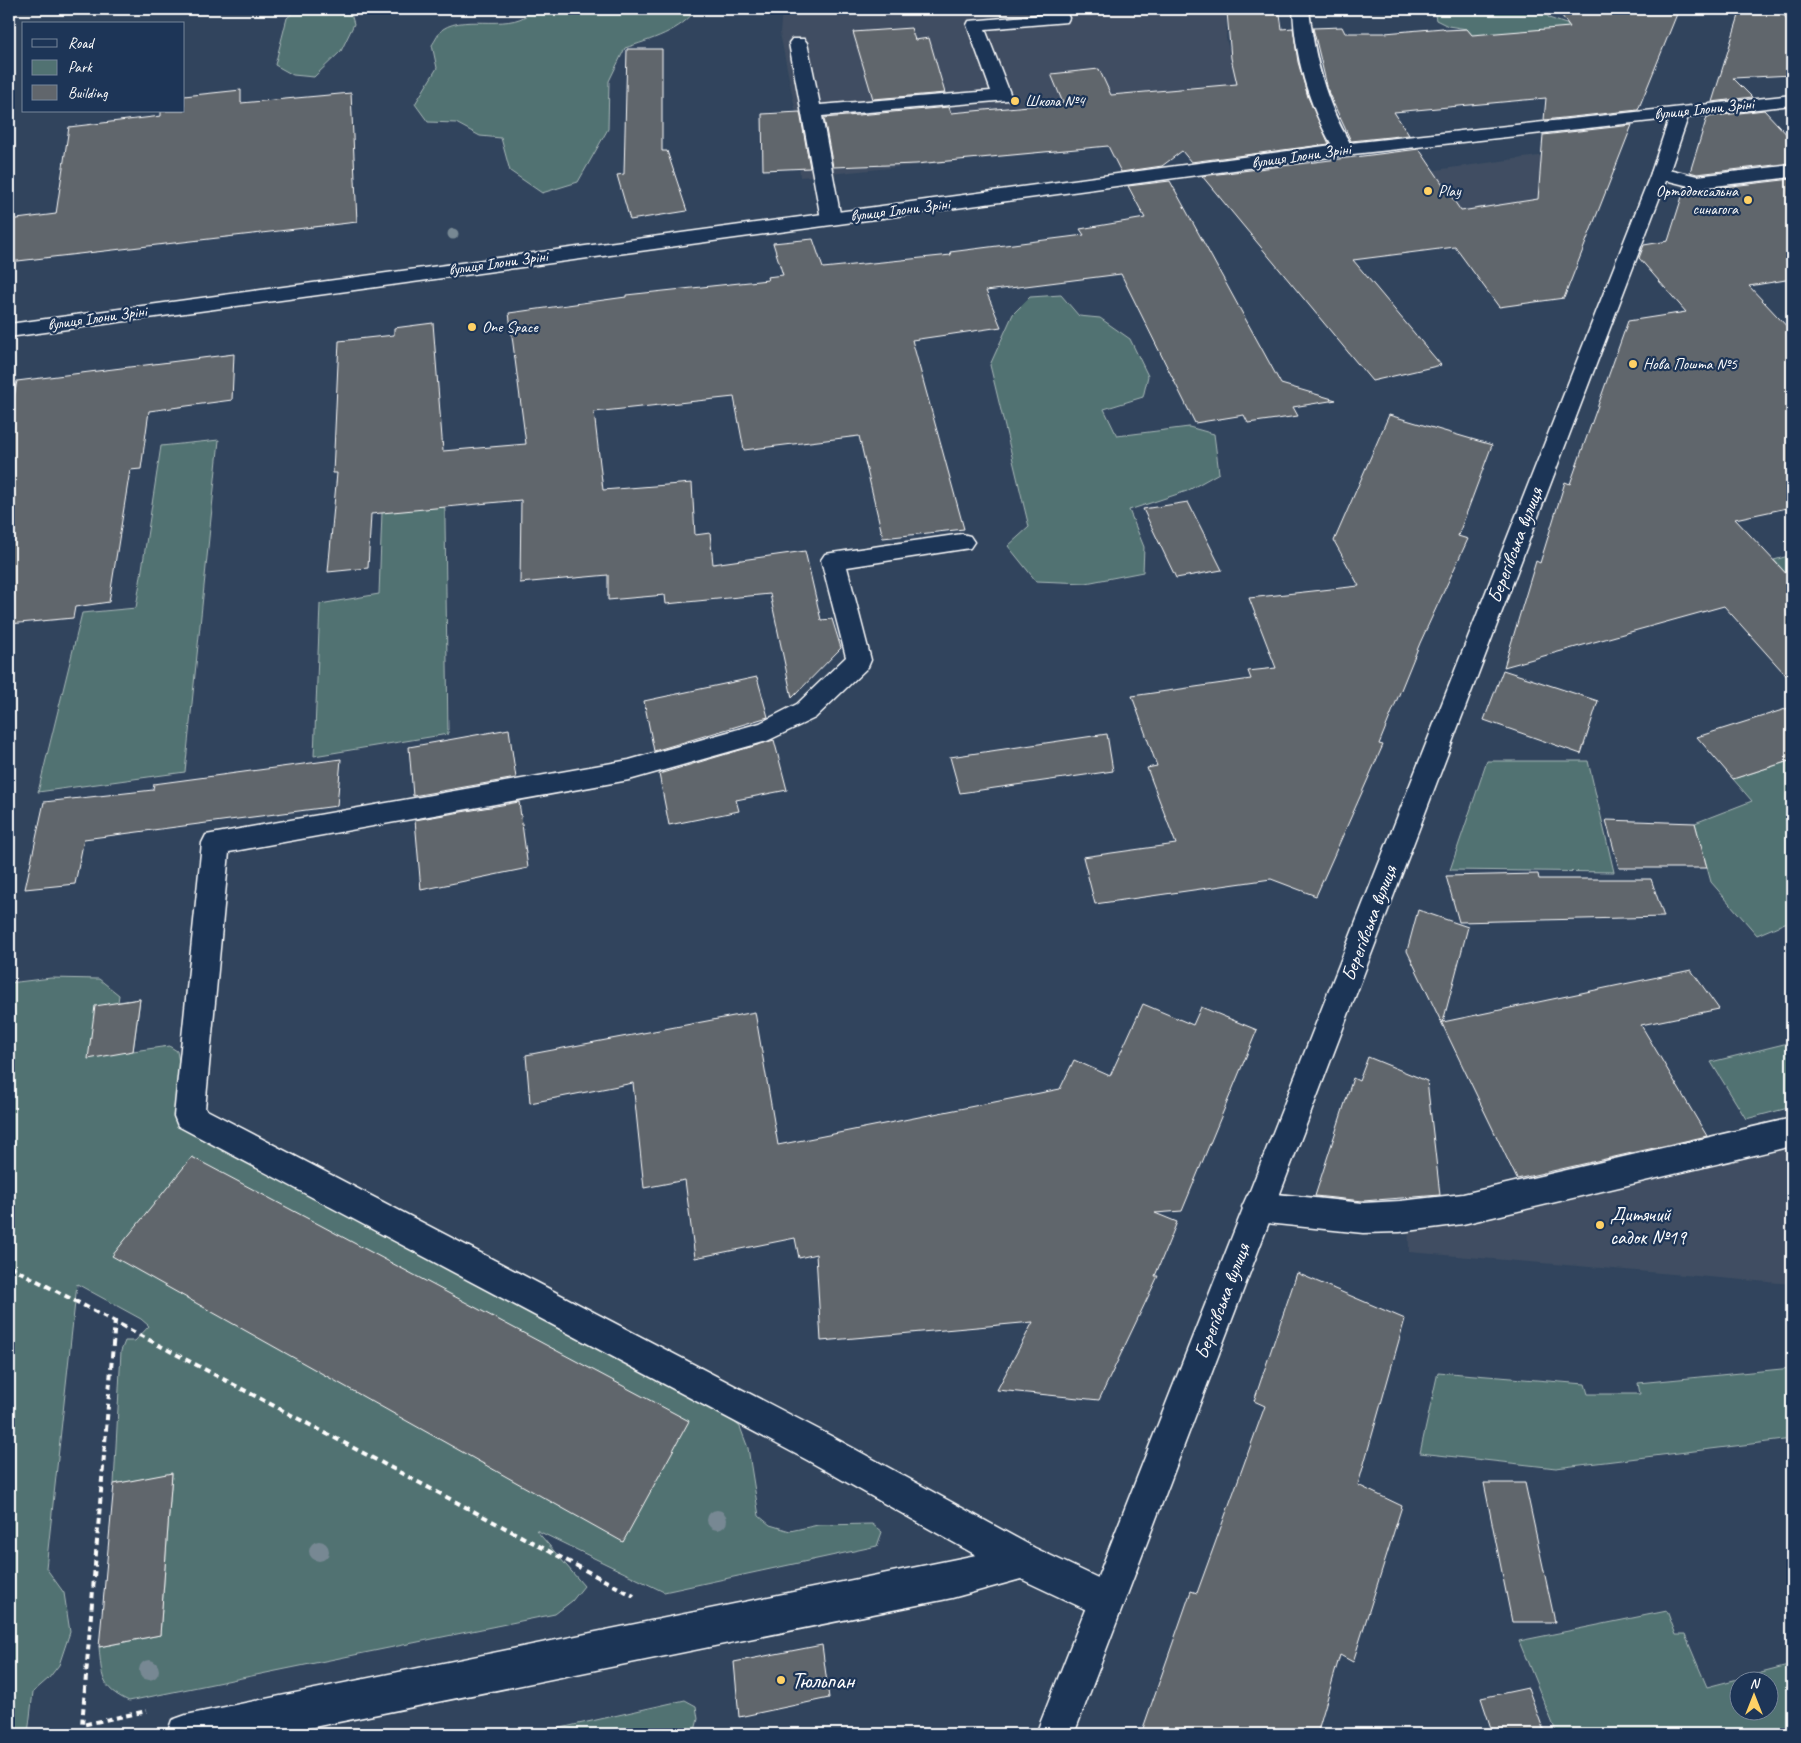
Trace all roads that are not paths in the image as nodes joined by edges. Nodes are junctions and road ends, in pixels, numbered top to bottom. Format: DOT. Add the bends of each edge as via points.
graph roads {
  1 [pos="1301,9"];
  2 [pos="1061,18"];
  3 [pos="798,43"];
  4 [pos="1792,100"];
  5 [pos="812,111"];
  6 [pos="1681,111"];
  7 [pos="1344,150"];
  8 [pos="1792,171"];
  9 [pos="1660,173"];
  10 [pos="832,218"];
  11 [pos="9,330"];
  12 [pos="962,542"];
  13 [pos="1792,1132"];
  14 [pos="1258,1207"];
  15 [pos="1022,1561"];
  16 [pos="1106,1602"];
  17 [pos="186,1734"];
  18 [pos="1055,1734"];
  1 -- 7 [label="main road" via="1316,93 1329,126"];
  2 -- 5 [label="main road" via="975,25 1002,96"];
  3 -- 5 [label="main road"];
  4 -- 6 [label="main road, вулиця Ілони Зріні"];
  5 -- 10 [label="main road"];
  6 -- 7 [label="main road, вулиця Ілони Зріні"];
  6 -- 9 [label="main road, Берегівська вулиця"];
  7 -- 10 [label="main road, вулиця Ілони Зріні"];
  8 -- 9 [label="main road" via="1697,182"];
  9 -- 14 [label="main road, Берегівська вулиця"];
  10 -- 11 [label="main road, вулиця Ілони Зріні"];
  12 -- 15 [label="main road" via="834,560 860,660 806,711 767,731 629,770 216,843 189,1116 819,1448"];
  13 -- 14 [label="main road" via="1463,1208 1414,1215 1364,1218"];
  14 -- 16 [label="main road, Берегівська вулиця"];
  15 -- 16 [label="main road"];
  15 -- 17 [label="main road" via="952,1580"];
  16 -- 18 [label="main road, Берегівська вулиця"];
}
